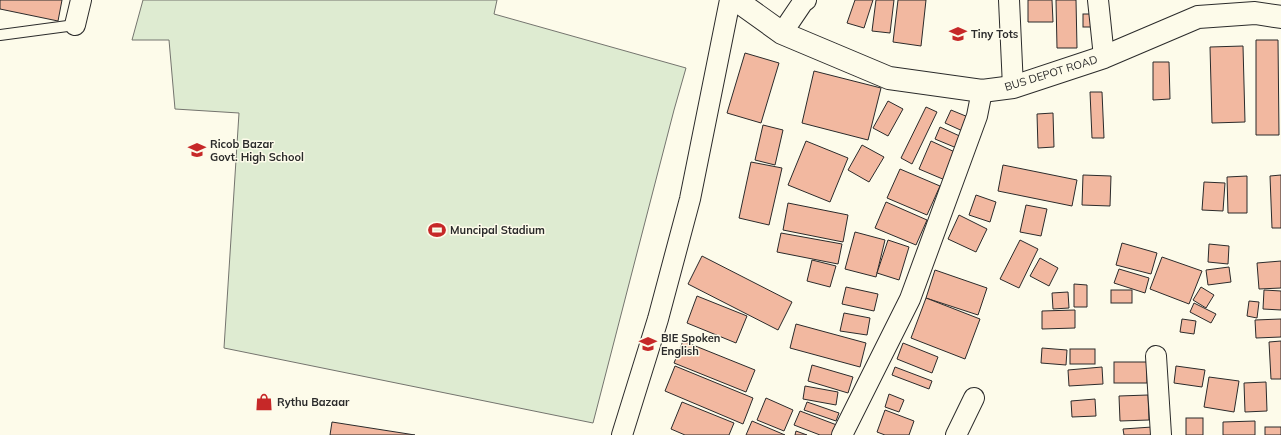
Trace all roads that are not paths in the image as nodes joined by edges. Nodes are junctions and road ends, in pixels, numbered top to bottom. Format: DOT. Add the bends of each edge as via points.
graph roads {
  1 [pos="81,0"];
  2 [pos="730,0"];
  3 [pos="736,0"];
  4 [pos="806,0"];
  5 [pos="1009,0"];
  6 [pos="1098,0"];
  7 [pos="1281,17"];
  8 [pos="75,25"];
  9 [pos="782,33"];
  10 [pos="0,35"];
  11 [pos="1104,57"];
  12 [pos="1013,86"];
  13 [pos="982,91"];
  14 [pos="1156,356"];
  15 [pos="974,398"];
  16 [pos="622,435"];
  17 [pos="842,435"];
  18 [pos="956,435"];
  19 [pos="1161,435"];
  1 -- 8 [label="street"];
  2 -- 16 [label="street" via="690,199 658,320"];
  3 -- 9 [label="street, BUS DEPOT ROAD"];
  4 -- 9 [label="street"];
  5 -- 12 [label="street"];
  6 -- 11 [label="street"];
  7 -- 11 [label="street, BUS DEPOT ROAD" via="1255,13 1198,17"];
  8 -- 10 [label="lane"];
  9 -- 13 [label="street, BUS DEPOT ROAD" via="889,78"];
  11 -- 12 [label="street, BUS DEPOT ROAD"];
  12 -- 13 [label="street, BUS DEPOT ROAD"];
  13 -- 17 [label="street" via="977,116 910,299"];
  14 -- 19 [label="street"];
  15 -- 18 [label="street"];
}
